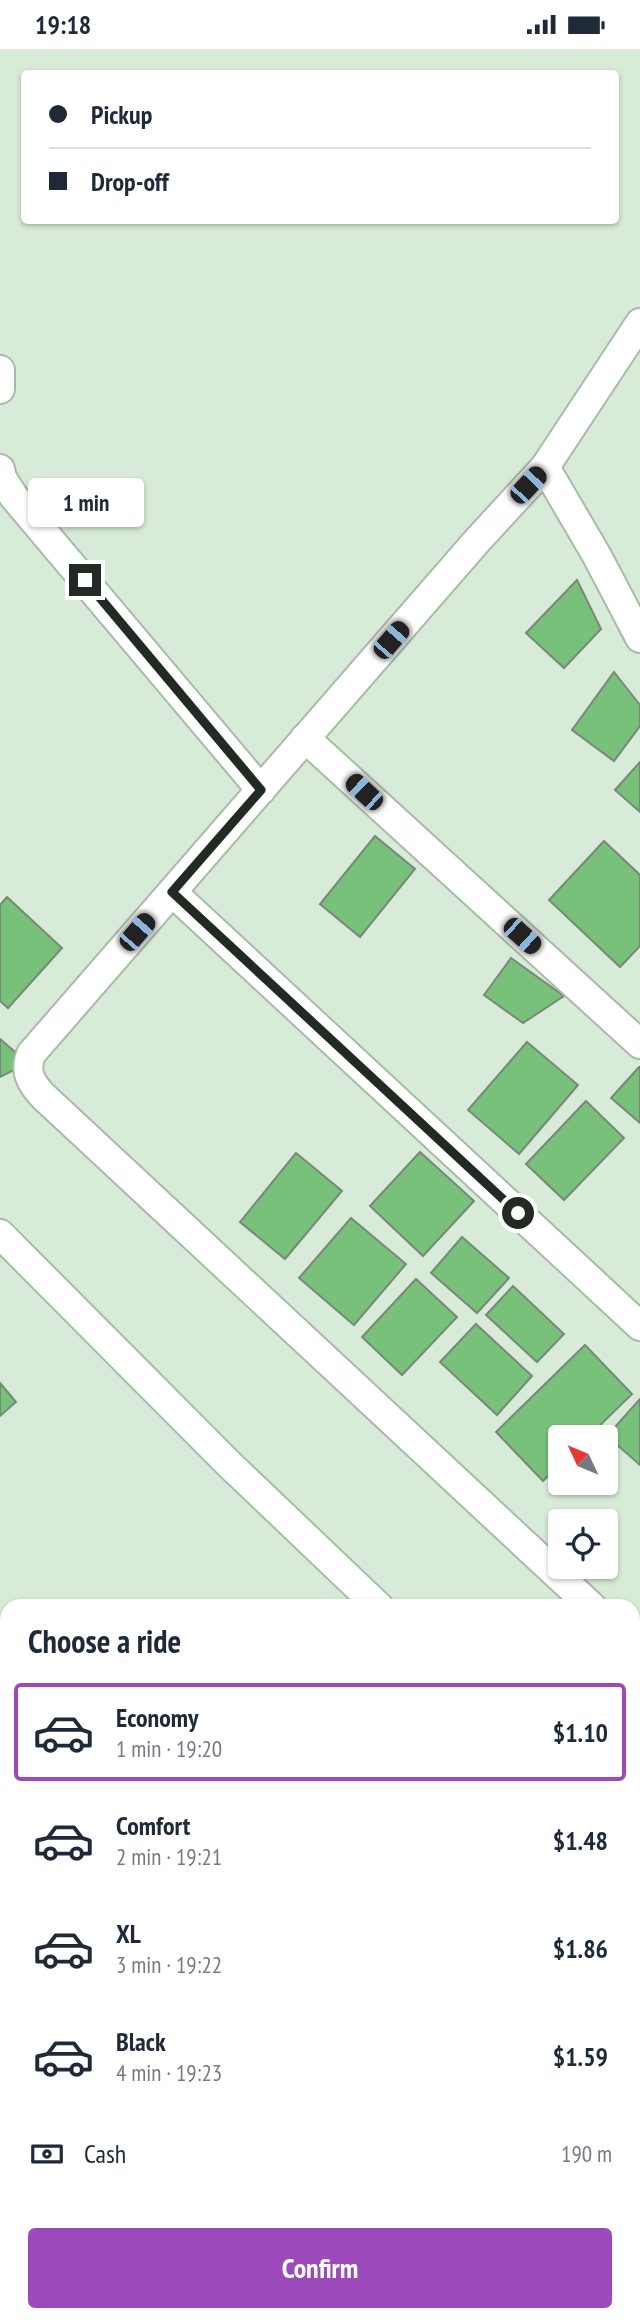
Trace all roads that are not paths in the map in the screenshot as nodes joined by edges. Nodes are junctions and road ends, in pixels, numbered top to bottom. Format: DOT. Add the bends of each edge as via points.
graph roads {
  1 [pos="640,323"];
  2 [pos="0,370"];
  3 [pos="0,389"];
  4 [pos="545,467"];
  5 [pos="0,469"];
  6 [pos="640,638"];
  7 [pos="305,739"];
  8 [pos="261,790"];
  9 [pos="172,892"];
  10 [pos="640,1044"];
  11 [pos="0,1234"];
  12 [pos="640,1326"];
  13 [pos="371,1599"];
  14 [pos="583,1599"];
  1 -- 4 [label="street"];
  2 -- 3 [label="street"];
  4 -- 6 [label="street"];
  4 -- 7 [label="street"];
  5 -- 8 [label="street" via="14,496"];
  7 -- 8 [label="street"];
  7 -- 10 [label="street"];
  8 -- 9 [label="street"];
  9 -- 12 [label="street"];
  9 -- 14 [label="street" via="31,1054 29,1076 43,1096"];
  11 -- 13 [label="street"];
}
